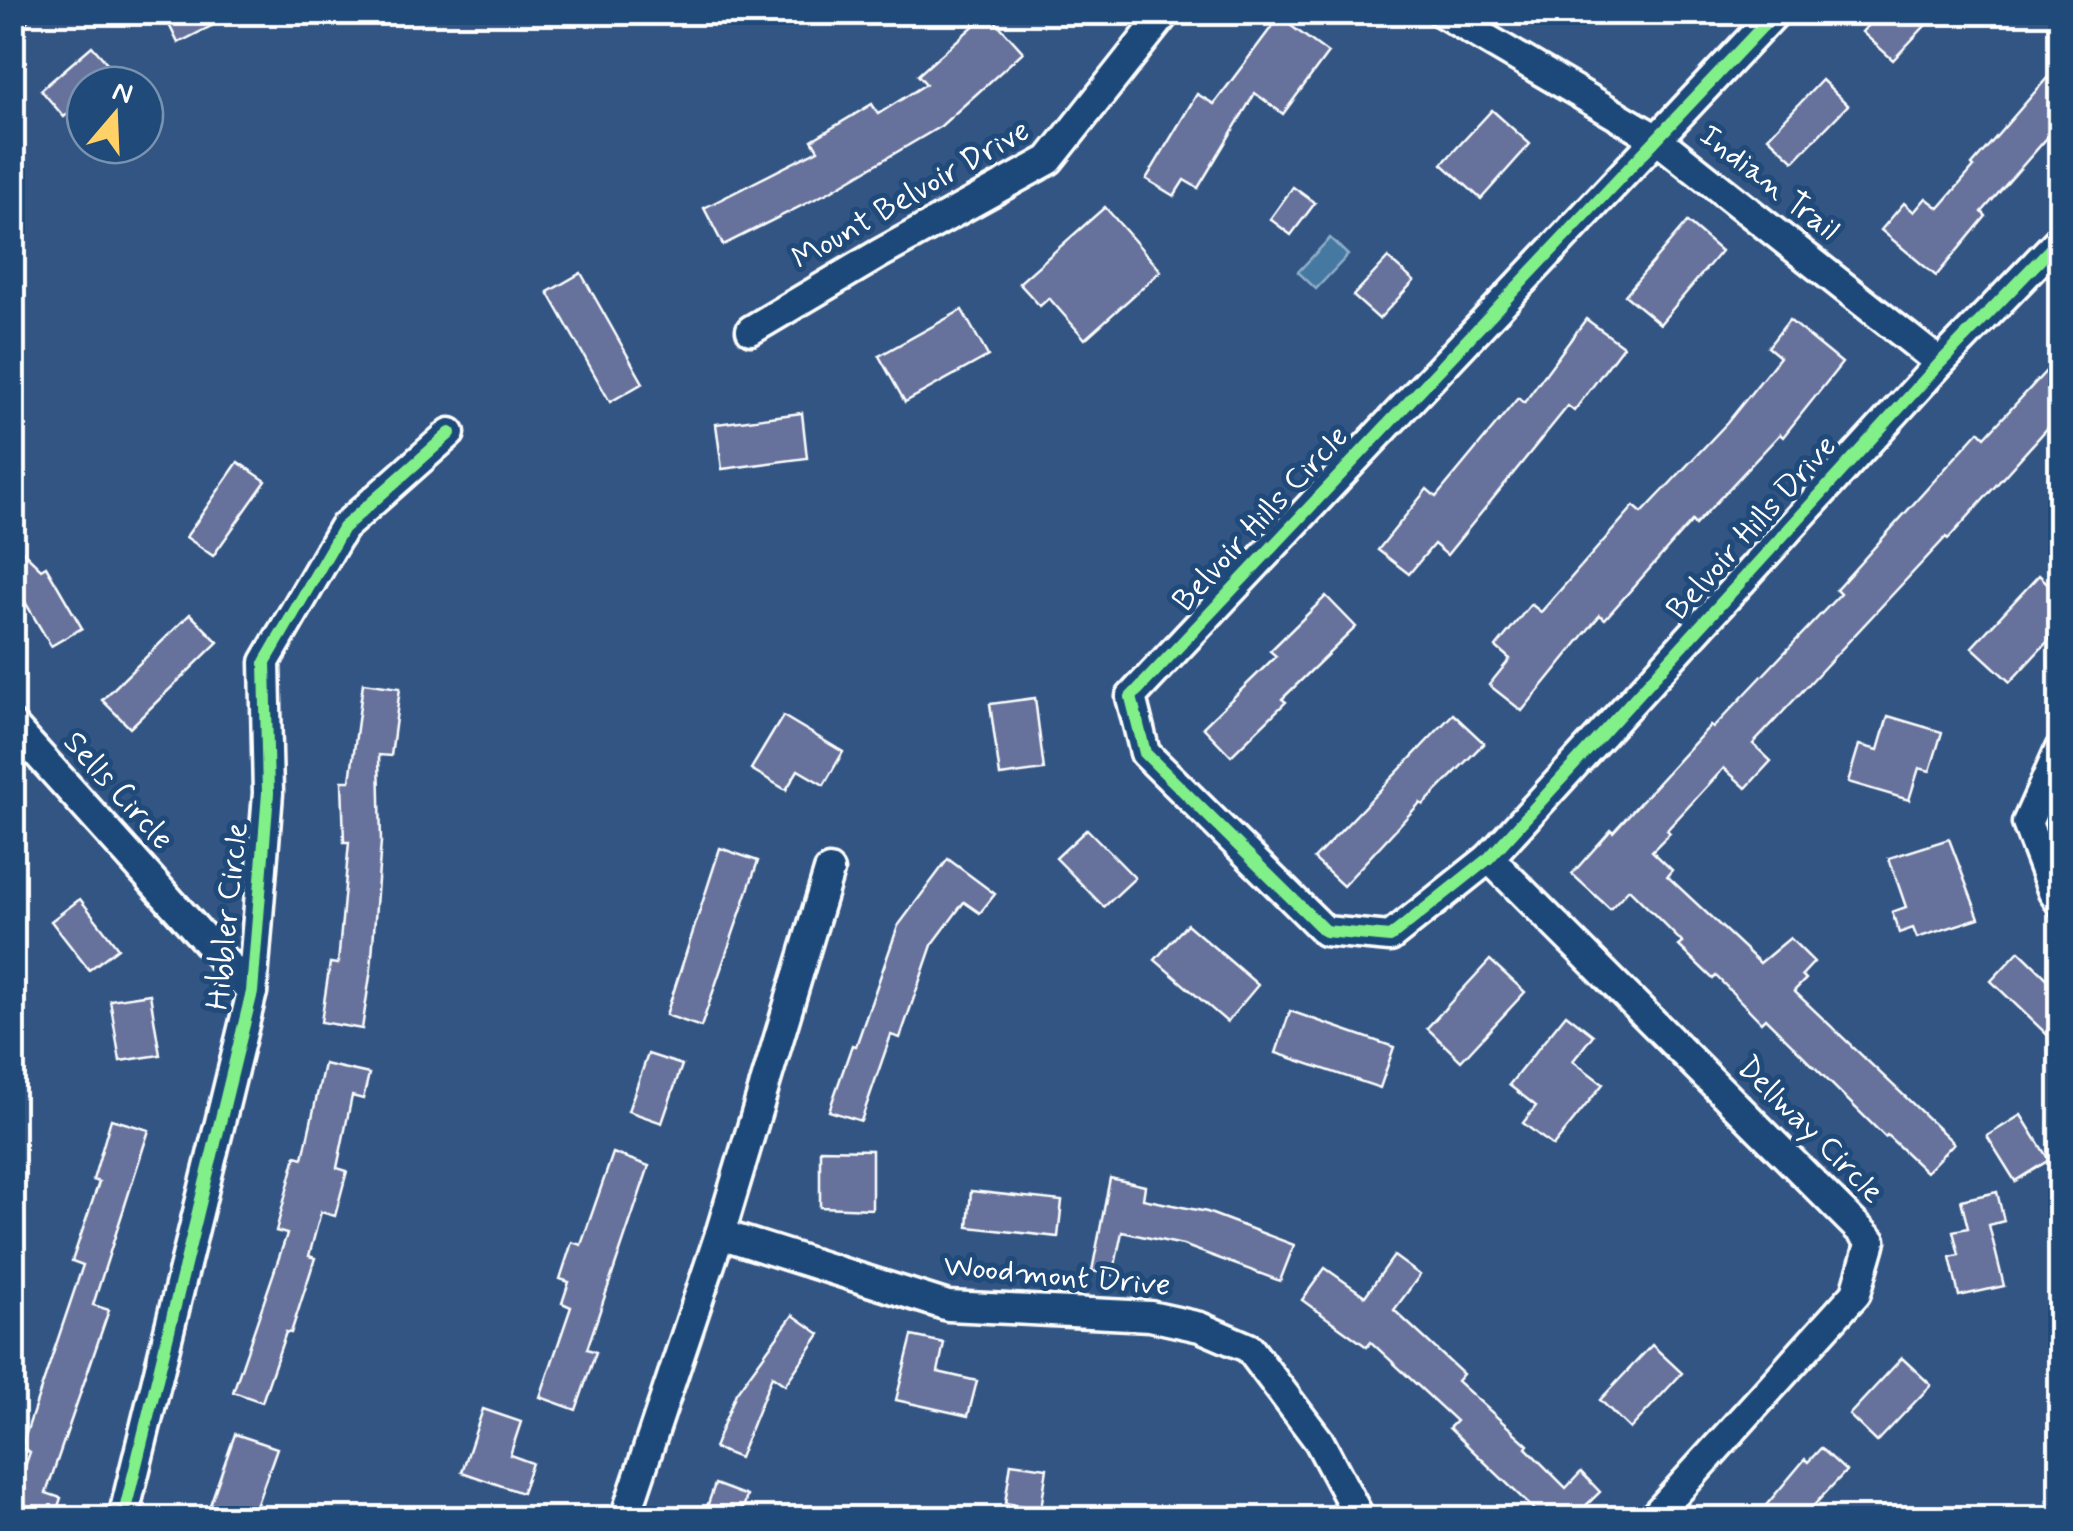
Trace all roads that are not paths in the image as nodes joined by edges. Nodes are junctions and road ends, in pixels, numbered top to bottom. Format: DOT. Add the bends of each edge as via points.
graph roads {
  1 [pos="1166,12"];
  2 [pos="1442,12"];
  3 [pos="1776,12"];
  4 [pos="1656,139"];
  5 [pos="2060,240"];
  6 [pos="751,330"];
  7 [pos="1940,363"];
  8 [pos="450,433"];
  9 [pos="12,725"];
  10 [pos="2060,749"];
  11 [pos="1489,858"];
  12 [pos="829,871"];
  13 [pos="2060,902"];
  14 [pos="252,992"];
  15 [pos="720,1234"];
  16 [pos="123,1518"];
  17 [pos="625,1518"];
  18 [pos="1360,1518"];
  19 [pos="1654,1518"];
  1 -- 6 [label="street, Mount Belvoir Drive" via="1049,160"];
  2 -- 4 [label="street, Indian Trail"];
  3 -- 4 [label="street, Belvoir Hills Circle"];
  4 -- 7 [label="street, Indian Trail"];
  4 -- 11 [label="street, Belvoir Hills Circle" via="1132,697 1145,753 1326,931 1390,937"];
  5 -- 7 [label="street, Belvoir Hills Drive"];
  7 -- 11 [label="street, Belvoir Hills Drive"];
  8 -- 14 [label="street, Hibbler Circle" via="343,528 265,662 268,793"];
  9 -- 14 [label="street, Sells Circle"];
  10 -- 13 [label="street" via="2028,822"];
  11 -- 19 [label="street, Dellway Circle" via="1870,1241 1856,1294"];
  12 -- 15 [label="street"];
  14 -- 16 [label="street, Hibbler Circle"];
  15 -- 17 [label="street"];
  15 -- 18 [label="street, Woodmont Drive" via="948,1306 1150,1316 1249,1348 1319,1441"];
}
